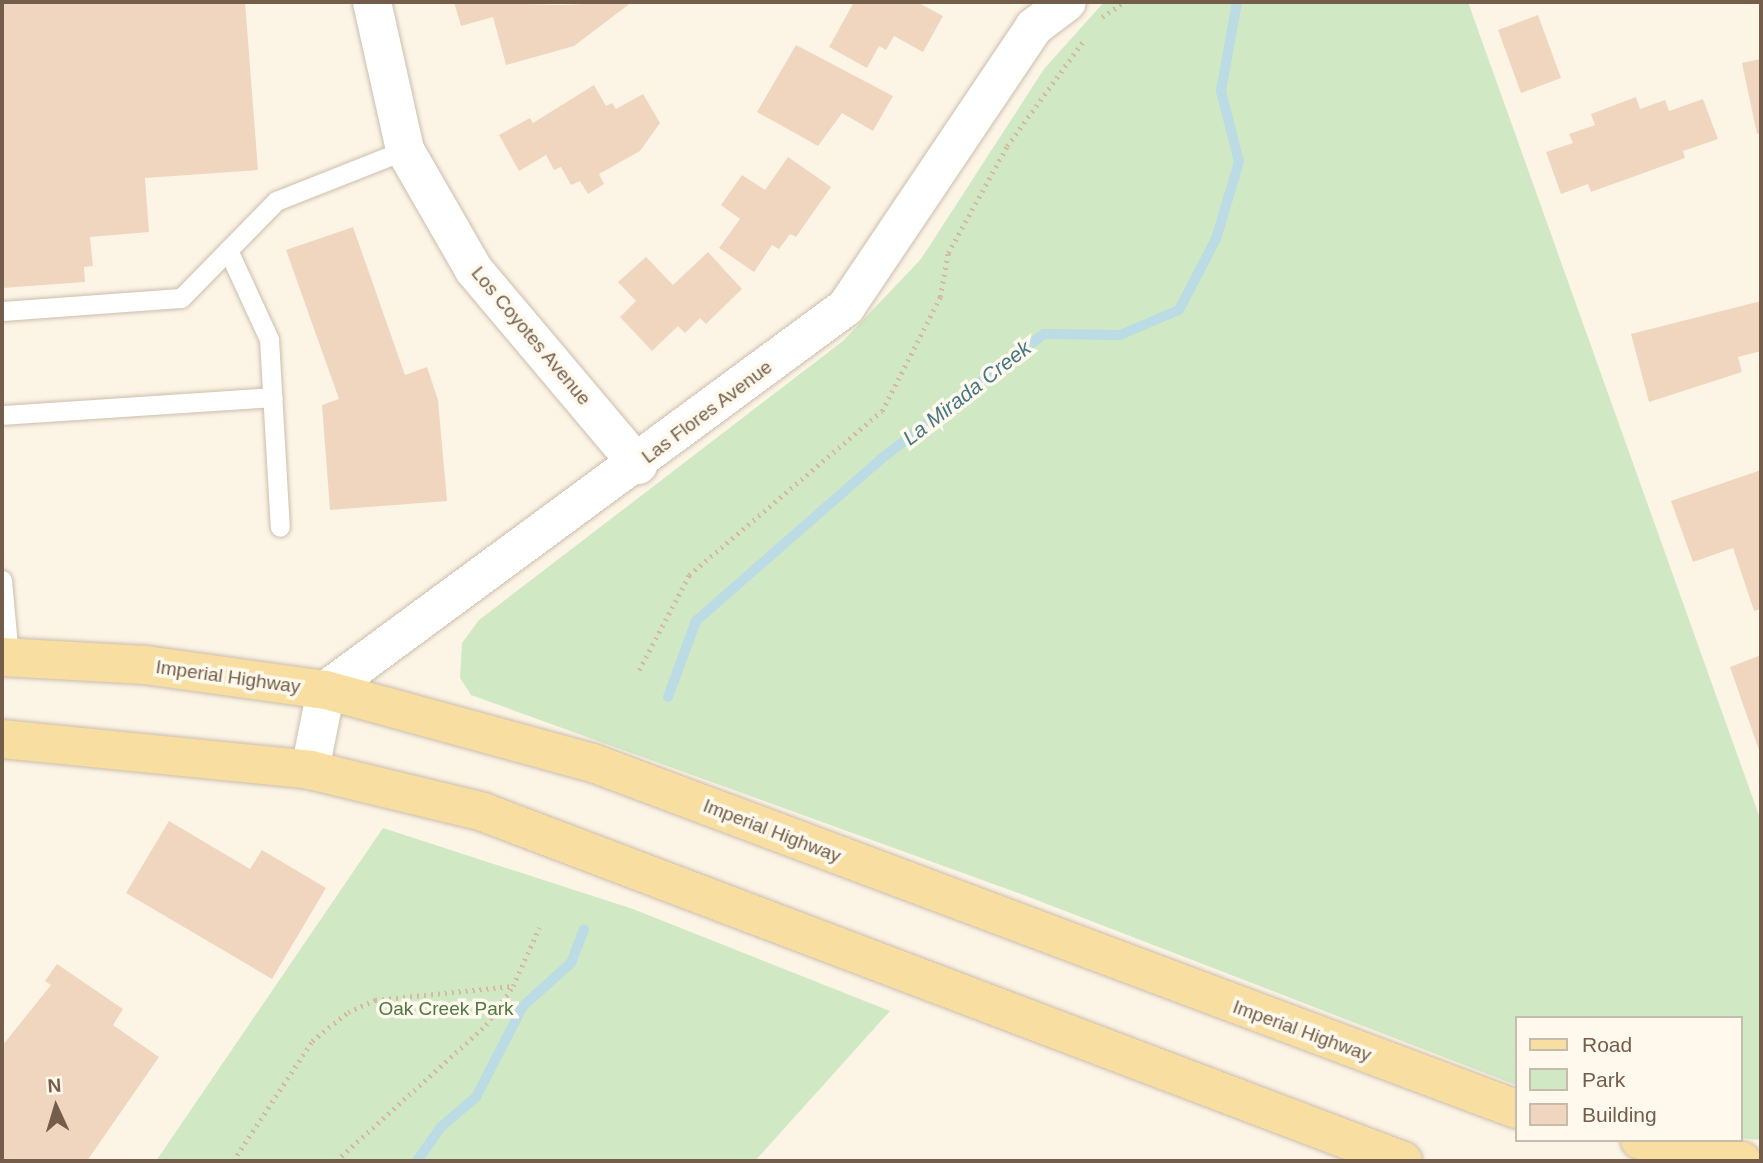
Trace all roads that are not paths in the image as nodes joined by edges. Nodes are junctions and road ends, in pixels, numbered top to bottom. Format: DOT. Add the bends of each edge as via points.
graph roads {
  1 [pos="372,2"];
  2 [pos="1081,14"];
  3 [pos="405,150"];
  4 [pos="228,250"];
  5 [pos="2,311"];
  6 [pos="272,397"];
  7 [pos="2,415"];
  8 [pos="638,465"];
  9 [pos="280,527"];
  10 [pos="2,580"];
  11 [pos="5,657"];
  12 [pos="326,690"];
  13 [pos="2,739"];
  14 [pos="310,769"];
  15 [pos="1514,1108"];
  16 [pos="1650,1142"];
  17 [pos="1402,1161"];
  18 [pos="1742,1161"];
  1 -- 3 [label="street, Los Coyotes Avenue"];
  2 -- 8 [label="street, Las Flores Avenue" via="1034,27 846,307"];
  3 -- 4 [label="lane" via="276,201"];
  3 -- 8 [label="street, Los Coyotes Avenue" via="474,270"];
  4 -- 5 [label="lane" via="181,298"];
  4 -- 6 [label="lane" via="269,339"];
  6 -- 7 [label="lane"];
  6 -- 9 [label="lane"];
  8 -- 12 [label="street, Las Flores Avenue"];
  10 -- 11 [label="lane"];
  11 -- 12 [label="main road, Imperial Highway" via="145,665"];
  12 -- 14 [label="street"];
  12 -- 15 [label="main road, Imperial Highway" via="593,763"];
  13 -- 14 [label="main road"];
  14 -- 17 [label="main road" via="483,811"];
  16 -- 18 [label="main road"];
}
